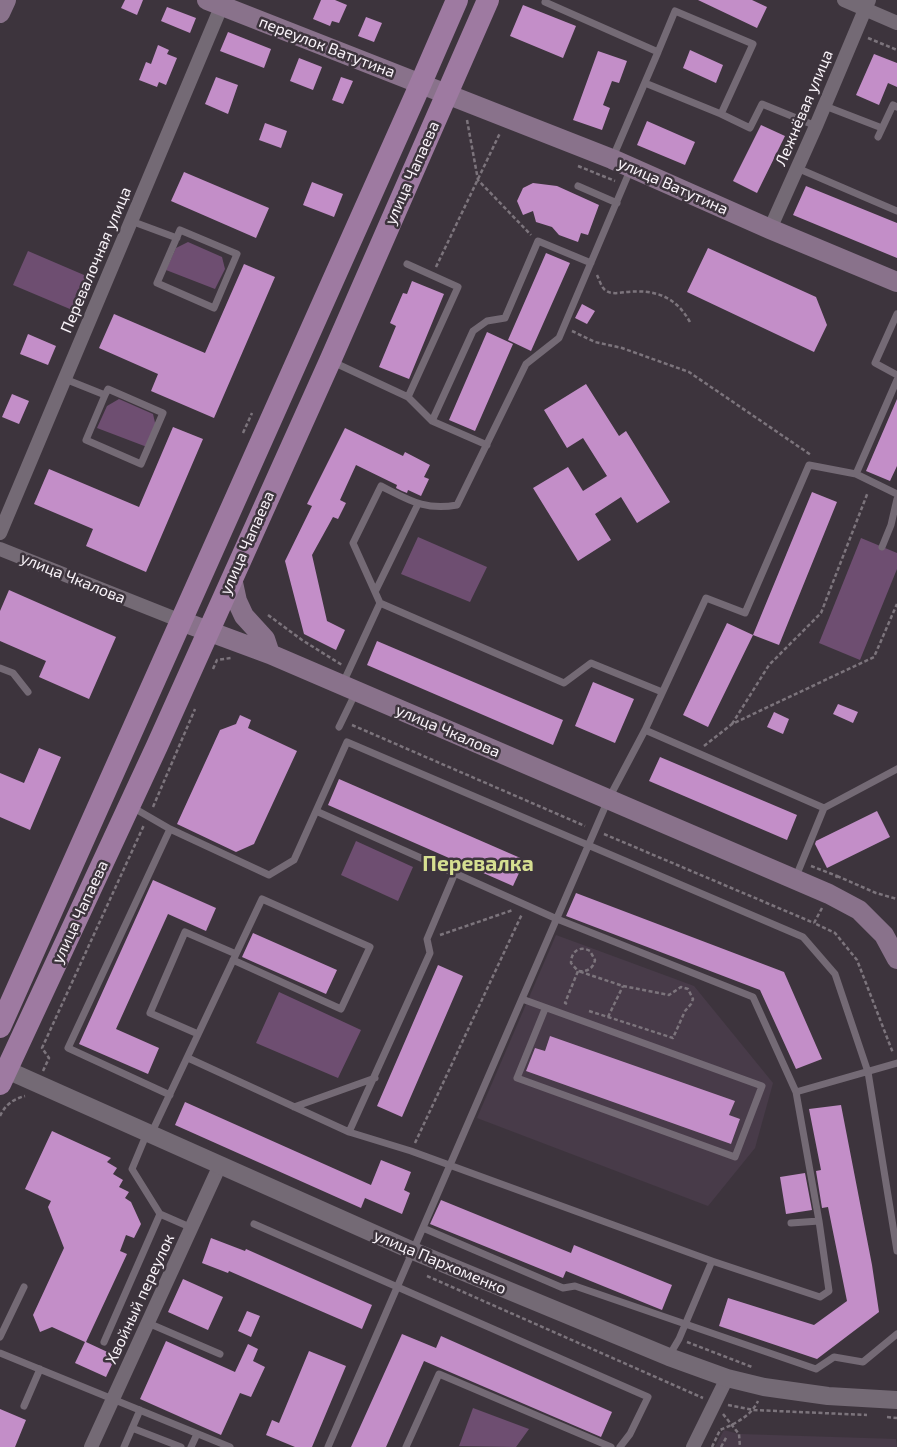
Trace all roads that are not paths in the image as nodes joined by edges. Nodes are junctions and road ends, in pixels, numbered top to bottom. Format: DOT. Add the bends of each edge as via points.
graph roads {
  1 [pos="6,0"];
  2 [pos="457,0"];
  3 [pos="488,0"];
  4 [pos="844,0"];
  5 [pos="217,2"];
  6 [pos="545,2"];
  7 [pos="867,5"];
  8 [pos="0,13"];
  9 [pos="897,23"];
  10 [pos="658,52"];
  11 [pos="421,83"];
  12 [pos="644,83"];
  13 [pos="447,94"];
  14 [pos="825,106"];
  15 [pos="897,107"];
  16 [pos="721,114"];
  17 [pos="816,126"];
  18 [pos="882,128"];
  19 [pos="878,137"];
  20 [pos="612,160"];
  21 [pos="631,168"];
  22 [pos="797,168"];
  23 [pos="578,186"];
  24 [pos="616,203"];
  25 [pos="897,211"];
  26 [pos="131,221"];
  27 [pos="770,229"];
  28 [pos="177,238"];
  29 [pos="591,263"];
  30 [pos="407,264"];
  31 [pos="897,282"];
  32 [pos="897,314"];
  33 [pos="330,361"];
  34 [pos="897,375"];
  35 [pos="65,379"];
  36 [pos="897,380"];
  37 [pos="105,395"];
  38 [pos="408,397"];
  39 [pos="432,421"];
  40 [pos="487,445"];
  41 [pos="856,474"];
  42 [pos="897,494"];
  43 [pos="897,499"];
  44 [pos="418,504"];
  45 [pos="0,533"];
  46 [pos="882,547"];
  47 [pos="0,548"];
  48 [pos="232,578"];
  49 [pos="376,590"];
  50 [pos="380,603"];
  51 [pos="181,621"];
  52 [pos="208,630"];
  53 [pos="270,654"];
  54 [pos="0,668"];
  55 [pos="349,688"];
  56 [pos="28,692"];
  57 [pos="662,692"];
  58 [pos="340,724"];
  59 [pos="645,730"];
  60 [pos="897,769"];
  61 [pos="608,800"];
  62 [pos="824,808"];
  63 [pos="139,811"];
  64 [pos="316,811"];
  65 [pos="170,829"];
  66 [pos="589,845"];
  67 [pos="798,871"];
  68 [pos="455,873"];
  69 [pos="557,919"];
  70 [pos="891,934"];
  71 [pos="234,957"];
  72 [pos="897,959"];
  73 [pos="522,999"];
  74 [pos="545,1009"];
  75 [pos="0,1027"];
  76 [pos="198,1034"];
  77 [pos="188,1058"];
  78 [pos="897,1063"];
  79 [pos="868,1072"];
  80 [pos="2,1073"];
  81 [pos="375,1078"];
  82 [pos="796,1092"];
  83 [pos="170,1095"];
  84 [pos="294,1107"];
  85 [pos="349,1132"];
  86 [pos="149,1134"];
  87 [pos="220,1165"];
  88 [pos="450,1165"];
  89 [pos="160,1214"];
  90 [pos="819,1221"];
  91 [pos="791,1223"];
  92 [pos="254,1224"];
  93 [pos="192,1228"];
  94 [pos="423,1228"];
  95 [pos="413,1251"];
  96 [pos="897,1251"];
  97 [pos="712,1261"];
  98 [pos="24,1286"];
  99 [pos="397,1287"];
  100 [pos="148,1323"];
  101 [pos="685,1324"];
  102 [pos="897,1334"];
  103 [pos="0,1337"];
  104 [pos="104,1342"];
  105 [pos="0,1353"];
  106 [pos="220,1354"];
  107 [pos="669,1357"];
  108 [pos="40,1369"];
  109 [pos="727,1378"];
  110 [pos="113,1399"];
  111 [pos="897,1400"];
  112 [pos="24,1406"];
  113 [pos="140,1410"];
  114 [pos="132,1428"];
  115 [pos="197,1434"];
  116 [pos="92,1447"];
  117 [pos="124,1447"];
  118 [pos="180,1447"];
  119 [pos="191,1447"];
  120 [pos="230,1447"];
  121 [pos="328,1447"];
  122 [pos="406,1447"];
  123 [pos="611,1447"];
  124 [pos="620,1447"];
  125 [pos="693,1447"];
  1 -- 8 [label="main road"];
  2 -- 11 [label="main road, улица Чапаева"];
  3 -- 13 [label="main road, улица Чапаева"];
  4 -- 7 [label="street"];
  5 -- 11 [label="main road, переулок Ватутина"];
  5 -- 26 [label="street, Перевалочная улица"];
  6 -- 10 [label="lane"];
  7 -- 9 [label="street"];
  7 -- 14 [label="street, Лежнёвая улица"];
  10 -- 12 [label="lane"];
  10 -- 16 [label="lane" via="675,11 753,44"];
  11 -- 13 [label="main road, переулок Ватутина"];
  11 -- 51 [label="main road, улица Чапаева"];
  12 -- 16 [label="lane"];
  12 -- 20 [label="lane"];
  13 -- 20 [label="main road, улица Ватутина"];
  13 -- 33 [label="main road, улица Чапаева"];
  14 -- 17 [label="street, Лежнёвая улица"];
  14 -- 18 [label="lane"];
  15 -- 18 [label="lane" via="893,105"];
  16 -- 17 [label="lane" via="750,128 762,104"];
  17 -- 22 [label="street, Лежнёвая улица"];
  18 -- 19 [label="lane"];
  20 -- 21 [label="main road, улица Ватутина"];
  21 -- 24 [label="lane"];
  21 -- 27 [label="main road, улица Ватутина"];
  22 -- 25 [label="lane"];
  22 -- 27 [label="street, Лежнёвая улица"];
  23 -- 24 [label="lane"];
  24 -- 29 [label="lane"];
  26 -- 28 [label="lane"];
  26 -- 35 [label="street, Перевалочная улица"];
  27 -- 31 [label="main road, улица Ватутина"];
  28 -- 28 [label="lane" via="157,284 214,308 237,254 180,230"];
  29 -- 39 [label="lane" via="538,241 505,318 487,321 473,331"];
  29 -- 40 [label="lane" via="559,338 526,364"];
  30 -- 38 [label="lane" via="458,286"];
  32 -- 34 [label="lane" via="875,363"];
  33 -- 38 [label="lane"];
  33 -- 48 [label="main road, улица Чапаева"];
  35 -- 37 [label="lane"];
  35 -- 45 [label="street, Перевалочная улица"];
  36 -- 41 [label="lane"];
  37 -- 37 [label="lane" via="86,440 141,464 164,413 108,389"];
  38 -- 39 [label="lane"];
  39 -- 40 [label="lane"];
  40 -- 44 [label="lane" via="458,505 442,508"];
  41 -- 42 [label="lane"];
  41 -- 57 [label="lane" via="809,466 745,613 706,598"];
  43 -- 46 [label="lane"];
  44 -- 49 [label="lane"];
  44 -- 49 [label="lane" via="381,486 353,543"];
  47 -- 51 [label="street, улица Чкалова"];
  48 -- 52 [label="main road, улица Чапаева"];
  48 -- 53 [label="main road" via="244,616 264,639"];
  49 -- 50 [label="lane"];
  50 -- 55 [label="lane"];
  50 -- 57 [label="lane" via="564,683 592,663"];
  51 -- 52 [label="main road, улица Чкалова"];
  51 -- 75 [label="main road, улица Чапаева"];
  52 -- 53 [label="main road, улица Чкалова"];
  52 -- 63 [label="main road, улица Чапаева"];
  53 -- 55 [label="main road, улица Чкалова"];
  54 -- 56 [label="lane" via="13,673"];
  55 -- 58 [label="lane"];
  55 -- 61 [label="main road, улица Чкалова"];
  57 -- 59 [label="lane"];
  59 -- 61 [label="lane"];
  59 -- 62 [label="lane"];
  60 -- 62 [label="lane"];
  61 -- 66 [label="lane"];
  61 -- 67 [label="main road, улица Чкалова"];
  62 -- 67 [label="lane"];
  63 -- 65 [label="lane"];
  63 -- 80 [label="main road, улица Чапаева"];
  64 -- 65 [label="lane" via="294,860 269,875"];
  64 -- 66 [label="lane" via="348,742"];
  64 -- 68 [label="lane"];
  65 -- 83 [label="lane" via="68,1048"];
  66 -- 69 [label="lane"];
  66 -- 79 [label="lane" via="803,937 835,974"];
  67 -- 70 [label="main road, улица Чкалова" via="833,885 858,910"];
  68 -- 69 [label="lane"];
  68 -- 81 [label="lane" via="427,939 430,954"];
  69 -- 73 [label="lane"];
  69 -- 82 [label="lane" via="753,997"];
  70 -- 72 [label="main road, улица Чкалова"];
  71 -- 71 [label="lane" via="262,899 370,947 341,1009"];
  71 -- 76 [label="lane"];
  71 -- 76 [label="lane" via="185,932 150,1013"];
  73 -- 74 [label="lane"];
  73 -- 88 [label="lane"];
  74 -- 74 [label="lane" via="762,1086 735,1158 517,1078"];
  76 -- 77 [label="lane"];
  77 -- 83 [label="lane"];
  77 -- 84 [label="lane"];
  78 -- 79 [label="lane"];
  79 -- 82 [label="lane"];
  79 -- 96 [label="lane"];
  80 -- 86 [label="street, улица Пархоменко"];
  81 -- 84 [label="lane"];
  81 -- 85 [label="lane"];
  82 -- 90 [label="lane"];
  83 -- 86 [label="lane"];
  84 -- 85 [label="lane"];
  85 -- 88 [label="lane"];
  86 -- 87 [label="street, улица Пархоменко"];
  86 -- 89 [label="lane" via="132,1169"];
  87 -- 93 [label="street, Хвойный переулок"];
  87 -- 95 [label="street, улица Пархоменко"];
  88 -- 94 [label="lane"];
  88 -- 97 [label="lane"];
  89 -- 93 [label="lane"];
  89 -- 104 [label="lane"];
  90 -- 91 [label="lane"];
  90 -- 97 [label="lane" via="829,1291 820,1296"];
  92 -- 99 [label="lane"];
  93 -- 100 [label="street, Хвойный переулок"];
  94 -- 95 [label="lane"];
  94 -- 101 [label="lane" via="563,1288 575,1286"];
  95 -- 99 [label="lane"];
  95 -- 107 [label="street, улица Пархоменко"];
  97 -- 101 [label="lane"];
  98 -- 103 [label="lane"];
  99 -- 121 [label="lane"];
  99 -- 124 [label="lane" via="648,1397"];
  100 -- 106 [label="lane"];
  100 -- 110 [label="street, Хвойный переулок"];
  101 -- 102 [label="lane" via="816,1369 834,1358 864,1362"];
  101 -- 107 [label="lane"];
  105 -- 108 [label="lane"];
  107 -- 109 [label="street, улица Пархоменко"];
  108 -- 110 [label="lane"];
  108 -- 112 [label="lane"];
  109 -- 111 [label="street, улица Пархоменко" via="828,1396"];
  109 -- 125 [label="street"];
  110 -- 113 [label="lane"];
  110 -- 116 [label="street, Хвойный переулок"];
  113 -- 114 [label="lane"];
  113 -- 115 [label="lane"];
  114 -- 117 [label="lane"];
  114 -- 118 [label="lane"];
  115 -- 119 [label="lane"];
  115 -- 120 [label="lane"];
  122 -- 123 [label="lane" via="439,1374"];
}
